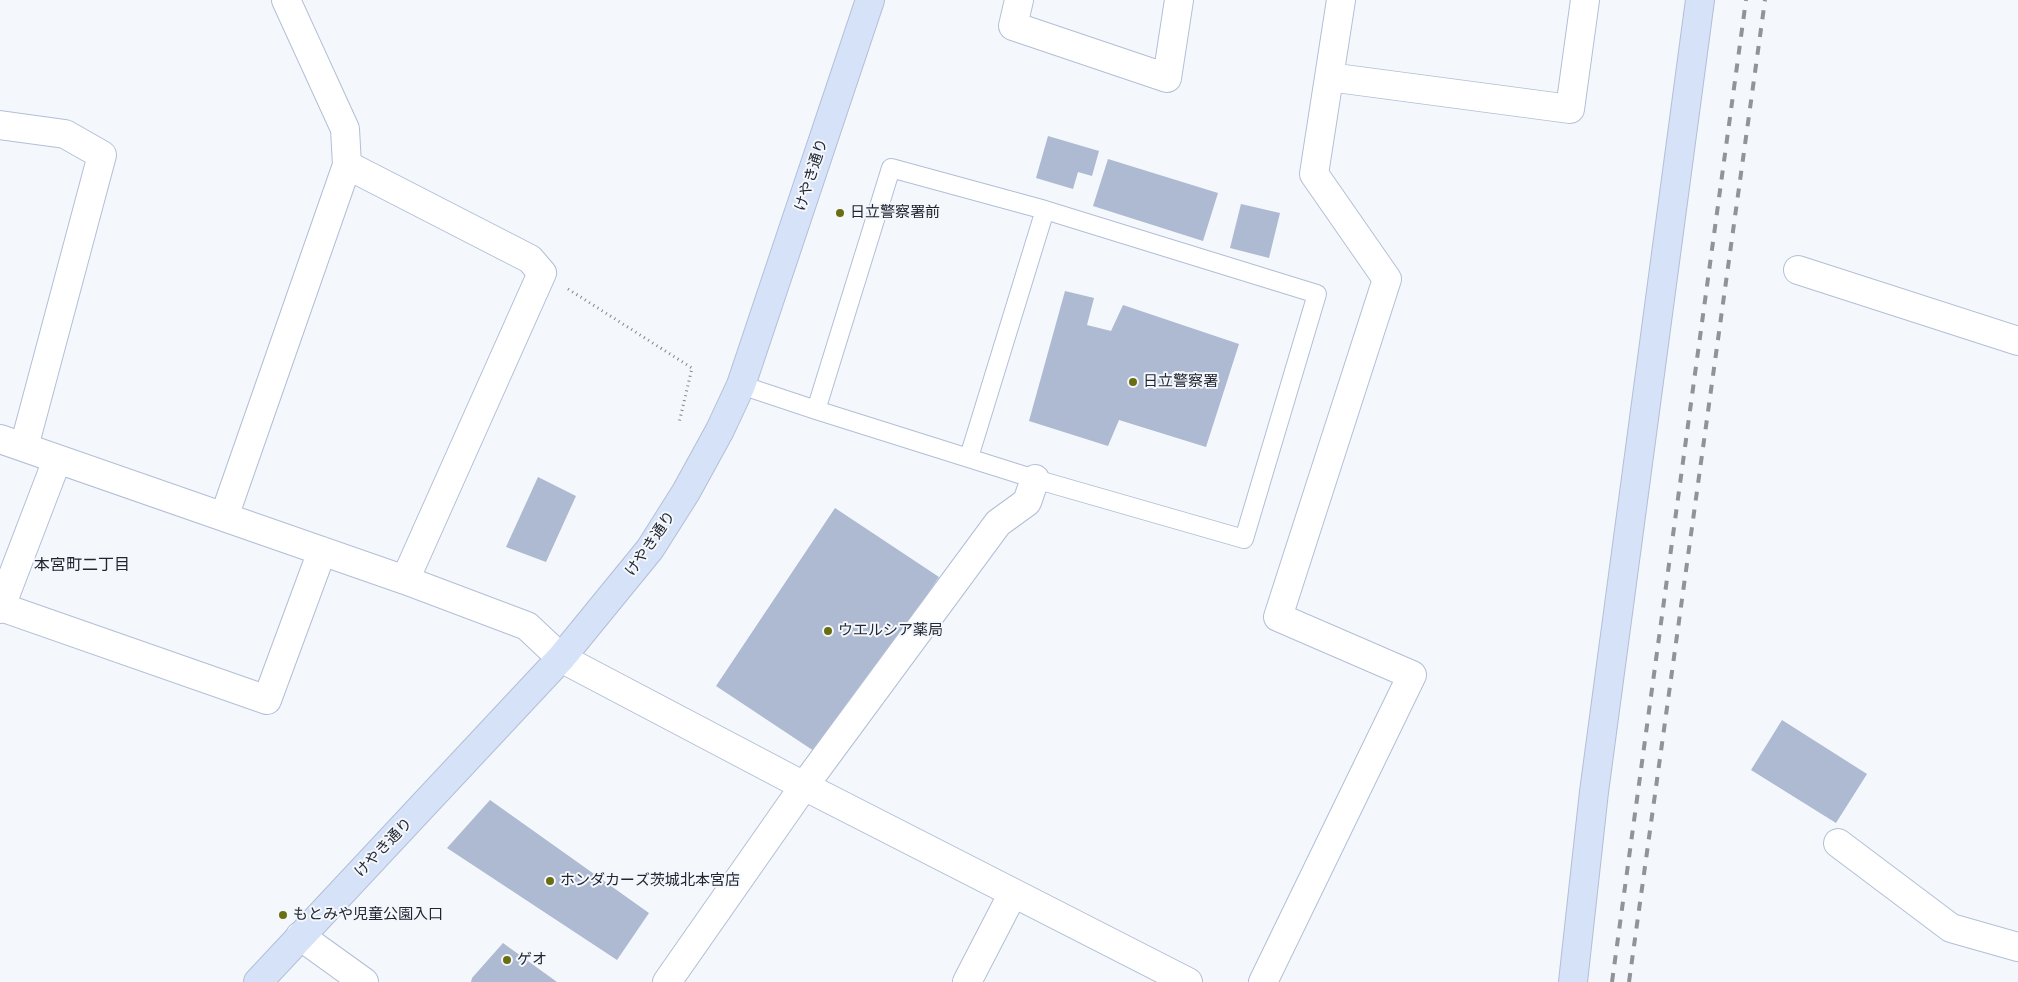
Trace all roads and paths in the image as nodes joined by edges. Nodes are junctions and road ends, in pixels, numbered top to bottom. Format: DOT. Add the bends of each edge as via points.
graph roads {
  1 [pos="286,0"];
  2 [pos="870,0"];
  3 [pos="1019,0"];
  4 [pos="1179,0"];
  5 [pos="1341,0"];
  6 [pos="1585,0"];
  7 [pos="1700,0"];
  8 [pos="1329,77"];
  9 [pos="0,125"];
  10 [pos="347,165"];
  11 [pos="1045,210"];
  12 [pos="1798,270"];
  13 [pos="542,273"];
  14 [pos="2018,341"];
  15 [pos="741,385"];
  16 [pos="816,410"];
  17 [pos="679,423"];
  18 [pos="12,443"];
  19 [pos="969,457"];
  20 [pos="56,460"];
  21 [pos="1036,479"];
  22 [pos="224,517"];
  23 [pos="322,551"];
  24 [pos="405,580"];
  25 [pos="0,608"];
  26 [pos="561,658"];
  27 [pos="804,786"];
  28 [pos="1838,843"];
  29 [pos="1013,893"];
  30 [pos="300,936"];
  31 [pos="2018,947"];
  32 [pos="258,982"];
  33 [pos="364,982"];
  34 [pos="667,982"];
  35 [pos="967,982"];
  36 [pos="1188,982"];
  37 [pos="1264,982"];
  38 [pos="1574,982"];
  1 -- 10 [label="street" via="345,129"];
  2 -- 15 [label="street, けやき通り"];
  3 -- 4 [label="street" via="1012,26 1167,78"];
  5 -- 8 [label="street"];
  6 -- 8 [label="street" via="1570,109"];
  7 -- 38 [label="street" via="1594,792"];
  8 -- 37 [label="street" via="1314,174 1387,279 1278,617 1412,675"];
  9 -- 18 [label="street" via="65,134 102,155"];
  10 -- 13 [label="street" via="530,258"];
  10 -- 22 [label="street"];
  11 -- 16 [label="lane" via="891,168"];
  11 -- 19 [label="lane"];
  11 -- 21 [label="lane" via="1317,294 1244,539"];
  12 -- 14 [label="street"];
  13 -- 17 [label="path" via="692,368"];
  13 -- 24 [label="street"];
  15 -- 16 [label="lane"];
  15 -- 26 [label="street, けやき通り" via="686,492 650,549"];
  16 -- 19 [label="lane"];
  18 -- 20 [label="street"];
  19 -- 21 [label="lane"];
  20 -- 22 [label="street"];
  20 -- 25 [label="street"];
  21 -- 27 [label="street" via="1027,502 998,523"];
  22 -- 23 [label="street"];
  23 -- 24 [label="street"];
  23 -- 25 [label="street" via="267,700"];
  24 -- 26 [label="street" via="526,626"];
  26 -- 27 [label="street"];
  26 -- 30 [label="street, けやき通り"];
  27 -- 29 [label="street"];
  27 -- 34 [label="street"];
  28 -- 31 [label="street" via="1951,928"];
  29 -- 35 [label="street"];
  29 -- 36 [label="street"];
  30 -- 32 [label="street, けやき通り"];
  30 -- 33 [label="street"];
}
